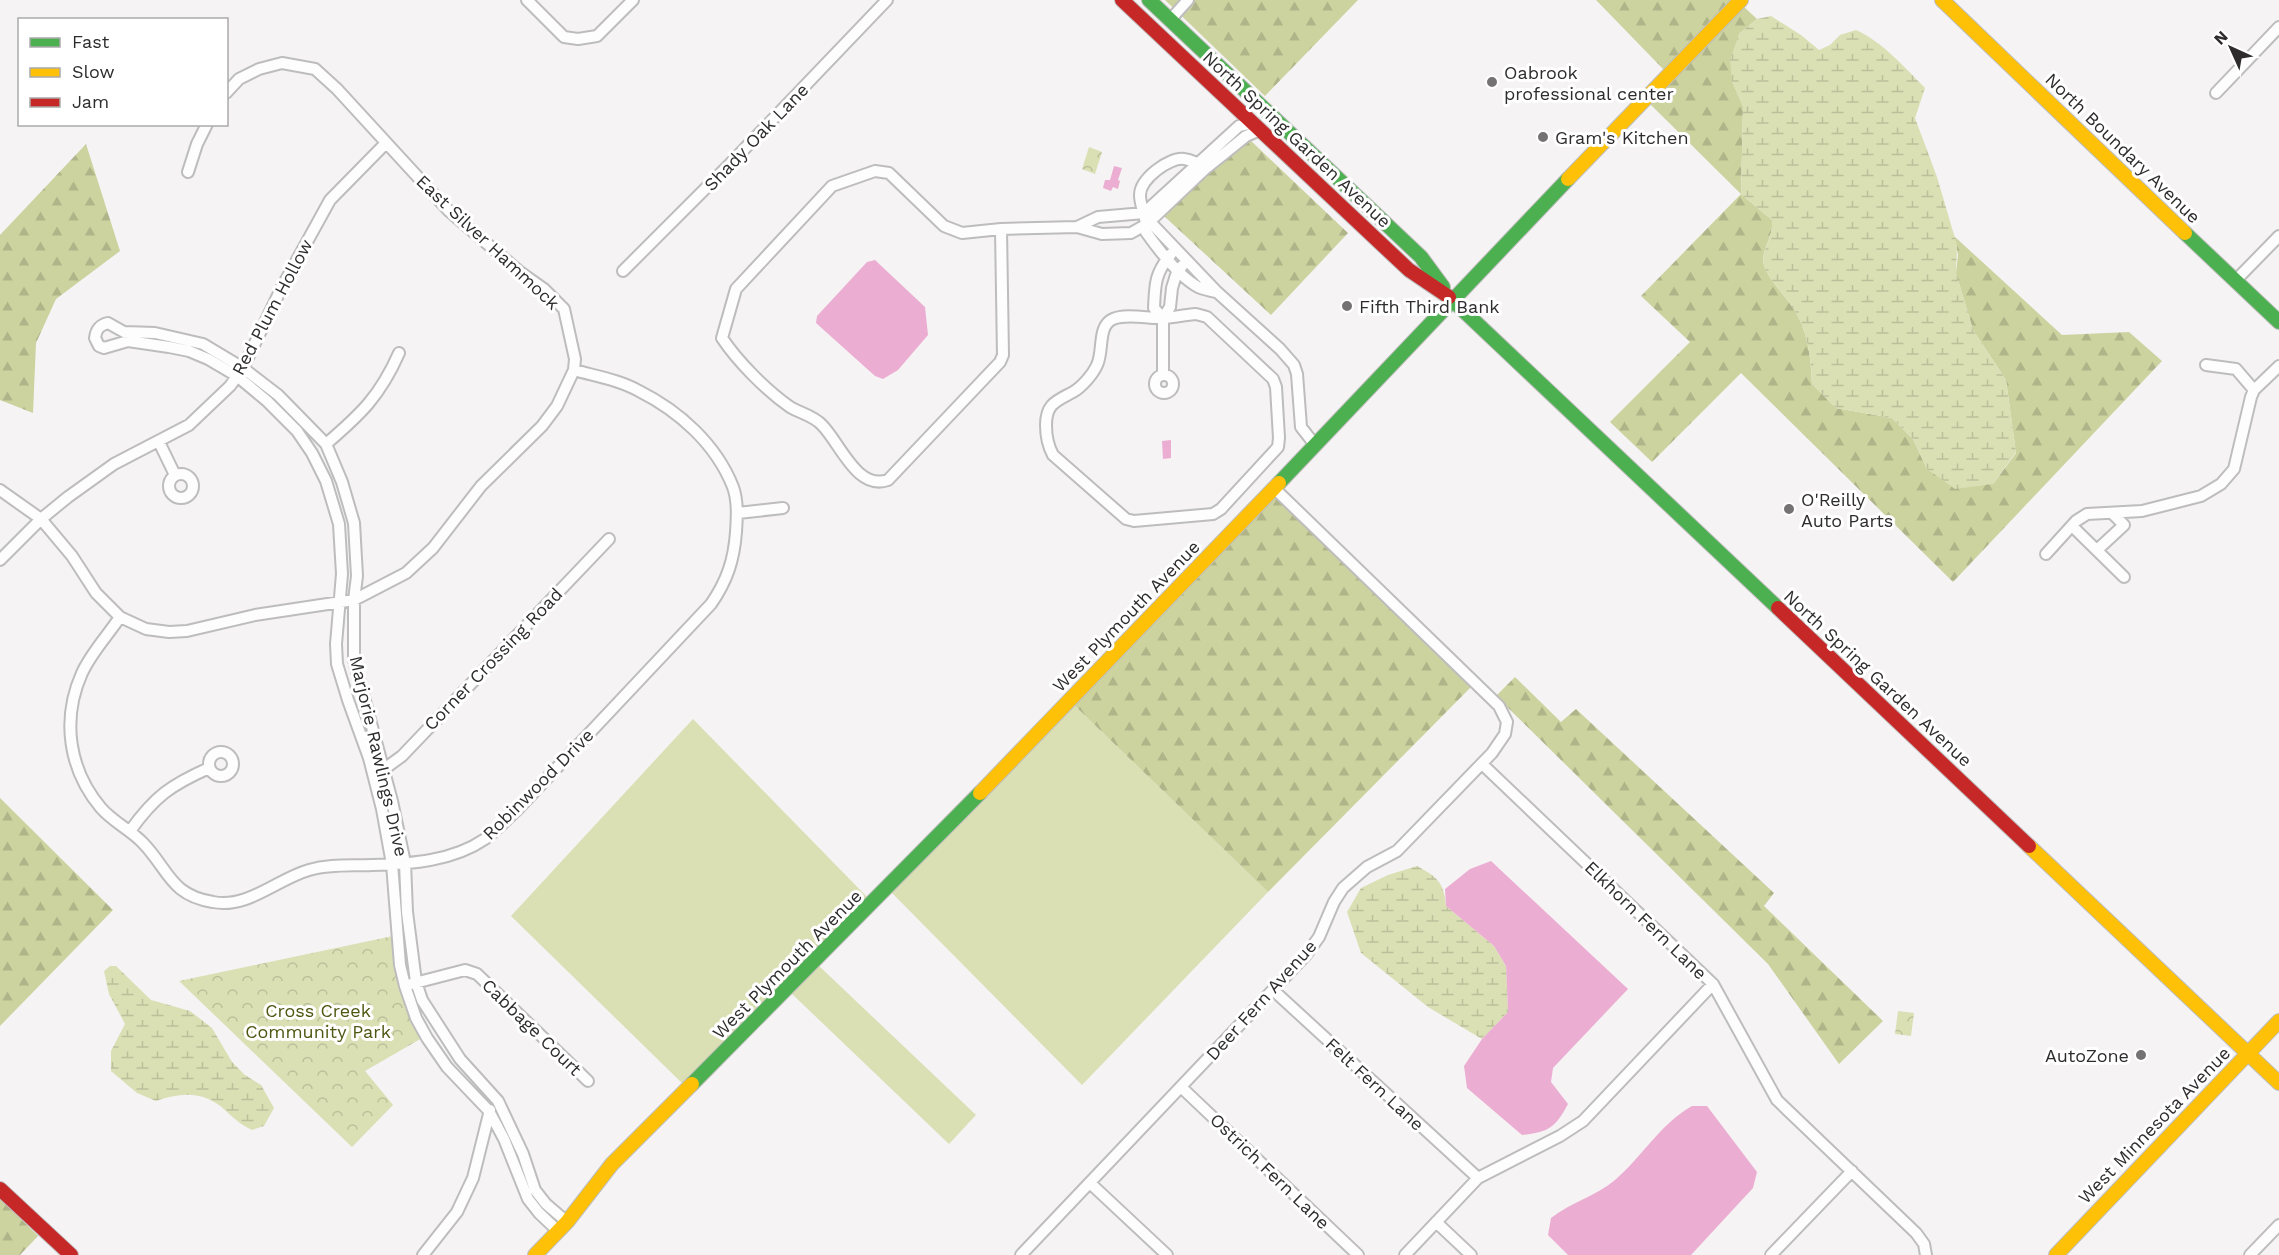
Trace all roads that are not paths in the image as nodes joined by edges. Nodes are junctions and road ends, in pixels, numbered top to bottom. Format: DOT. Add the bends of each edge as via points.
graph roads {
  1 [pos="527,0"];
  2 [pos="633,0"];
  3 [pos="887,0"];
  4 [pos="1122,0"];
  5 [pos="1149,0"];
  6 [pos="1188,0"];
  7 [pos="1741,0"];
  8 [pos="1942,0"];
  9 [pos="1170,20"];
  10 [pos="2279,27"];
  11 [pos="228,91"];
  12 [pos="2216,93"];
  13 [pos="1232,103"];
  14 [pos="1266,110"];
  15 [pos="206,126"];
  16 [pos="1257,126"];
  17 [pos="1285,129"];
  18 [pos="386,143"];
  19 [pos="1201,166"];
  20 [pos="188,172"];
  21 [pos="1120,215"];
  22 [pos="1146,218"];
  23 [pos="1077,227"];
  24 [pos="1001,229"];
  25 [pos="1121,233"];
  26 [pos="2279,236"];
  27 [pos="1171,254"];
  28 [pos="1182,265"];
  29 [pos="623,271"];
  30 [pos="1157,276"];
  31 [pos="2236,280"];
  32 [pos="1173,284"];
  33 [pos="1452,298"];
  34 [pos="1163,318"];
  35 [pos="2279,322"];
  36 [pos="399,353"];
  37 [pos="2206,365"];
  38 [pos="2279,366"];
  39 [pos="574,370"];
  40 [pos="240,372"];
  41 [pos="1163,375"];
  42 [pos="2254,390"];
  43 [pos="159,442"];
  44 [pos="326,444"];
  45 [pos="1315,445"];
  46 [pos="175,475"];
  47 [pos="1274,488"];
  48 [pos="0,490"];
  49 [pos="783,508"];
  50 [pos="738,513"];
  51 [pos="2112,513"];
  52 [pos="41,519"];
  53 [pos="2072,526"];
  54 [pos="609,539"];
  55 [pos="2097,550"];
  56 [pos="2046,554"];
  57 [pos="0,561"];
  58 [pos="2124,577"];
  59 [pos="354,600"];
  60 [pos="340,603"];
  61 [pos="120,617"];
  62 [pos="1482,764"];
  63 [pos="209,768"];
  64 [pos="379,772"];
  65 [pos="130,831"];
  66 [pos="405,863"];
  67 [pos="392,864"];
  68 [pos="416,982"];
  69 [pos="1713,984"];
  70 [pos="405,986"];
  71 [pos="1273,990"];
  72 [pos="2279,1021"];
  73 [pos="2248,1053"];
  74 [pos="588,1081"];
  75 [pos="2279,1083"];
  76 [pos="1181,1087"];
  77 [pos="498,1101"];
  78 [pos="489,1112"];
  79 [pos="1852,1171"];
  80 [pos="1478,1178"];
  81 [pos="1090,1183"];
  82 [pos="0,1189"];
  83 [pos="1436,1222"];
  84 [pos="2279,1225"];
  85 [pos="563,1226"];
  86 [pos="2062,1253"];
  87 [pos="72,1255"];
  88 [pos="423,1255"];
  89 [pos="535,1255"];
  90 [pos="1021,1255"];
  91 [pos="1167,1255"];
  92 [pos="1358,1255"];
  93 [pos="1405,1255"];
  94 [pos="1471,1255"];
  95 [pos="1771,1255"];
  96 [pos="1926,1255"];
  97 [pos="2250,1255"];
  1 -- 2 [label="street" via="564,37 578,39 597,36"];
  3 -- 29 [label="street, Shady Oak Lane"];
  4 -- 13 [label="main road, North Spring Garden Avenue"];
  5 -- 9 [label="main road, North Spring Garden Avenue"];
  6 -- 9 [label="street"];
  7 -- 33 [label="main road, West Plymouth Avenue"];
  8 -- 31 [label="main road, North Boundary Avenue"];
  9 -- 14 [label="main road, North Spring Garden Avenue"];
  10 -- 12 [label="street"];
  11 -- 18 [label="street, East Silver Hammock" via="239,79 282,63 315,69"];
  13 -- 14 [label="main road" via="1254,111"];
  13 -- 16 [label="main road, North Spring Garden Avenue"];
  14 -- 17 [label="main road, North Spring Garden Avenue"];
  15 -- 20 [label="street"];
  16 -- 17 [label="main road" via="1265,121"];
  16 -- 19 [label="street" via="1239,126"];
  16 -- 33 [label="main road, North Spring Garden Avenue" via="1409,270"];
  17 -- 33 [label="main road, North Spring Garden Avenue" via="1421,257"];
  18 -- 39 [label="street, East Silver Hammock" via="449,211 564,309"];
  18 -- 40 [label="street, Red Plum Hollow" via="330,200"];
  19 -- 22 [label="street"];
  19 -- 22 [label="street" via="1177,159 1146,179 1140,196"];
  21 -- 22 [label="street"];
  21 -- 23 [label="street" via="1098,217"];
  21 -- 25 [label="street"];
  22 -- 25 [label="street" via="1131,233"];
  22 -- 27 [label="street"];
  23 -- 24 [label="street"];
  23 -- 25 [label="street" via="1102,234"];
  24 -- 24 [label="street" via="962,233 944,226 888,173 875,171 843,180 832,186 736,289 722,338 736,358 790,407 821,423 868,480 881,483 1000,362"];
  26 -- 31 [label="street"];
  27 -- 28 [label="street"];
  27 -- 30 [label="street"];
  28 -- 32 [label="street"];
  28 -- 45 [label="street" via="1199,287 1217,292 1294,365 1301,427"];
  30 -- 32 [label="street"];
  30 -- 34 [label="street" via="1154,308"];
  31 -- 35 [label="main road, North Boundary Avenue"];
  32 -- 34 [label="street" via="1170,306"];
  33 -- 45 [label="main road, West Plymouth Avenue"];
  33 -- 73 [label="main road, North Spring Garden Avenue"];
  34 -- 34 [label="street" via="1119,317 1107,323 1095,369 1074,391 1055,401 1046,419 1053,455 1126,519 1134,521 1214,514 1278,447 1273,379 1207,317 1196,314"];
  34 -- 41 [label="street"];
  36 -- 44 [label="street" via="387,380 360,415"];
  37 -- 42 [label="street" via="2236,369"];
  38 -- 42 [label="street"];
  39 -- 50 [label="street, Robinwood Drive" via="638,390 689,424 718,457 734,488"];
  39 -- 59 [label="street" via="557,406 542,426 481,486 422,560 406,573"];
  40 -- 40 [label="street, Marjorie Rawlings Drive" via="203,344 181,337 124,332 108,323 96,330 96,343 101,347 123,341 169,347"];
  40 -- 43 [label="street, Red Plum Hollow" via="189,425"];
  40 -- 44 [label="street, Marjorie Rawlings Drive" via="278,395"];
  40 -- 60 [label="street, Marjorie Rawlings Drive" via="297,431 326,481 339,524"];
  42 -- 51 [label="street" via="2234,469 2221,484 2201,496 2142,512"];
  43 -- 46 [label="street"];
  43 -- 52 [label="street, Red Plum Hollow" via="114,464"];
  44 -- 59 [label="street, Marjorie Rawlings Drive" via="354,523"];
  45 -- 47 [label="main road, West Plymouth Avenue"];
  47 -- 62 [label="street, Deer Fern Avenue" via="1499,706 1507,722 1505,734"];
  47 -- 85 [label="main road, West Plymouth Avenue" via="910,865 612,1164"];
  48 -- 52 [label="street"];
  49 -- 50 [label="street"];
  50 -- 66 [label="street, Robinwood Drive" via="735,552 724,585 711,604 527,800 473,846 439,859"];
  51 -- 53 [label="street" via="2087,514"];
  51 -- 55 [label="street" via="2124,525"];
  52 -- 57 [label="street, Red Plum Hollow"];
  52 -- 61 [label="street" via="96,593"];
  53 -- 55 [label="street"];
  53 -- 56 [label="street"];
  54 -- 64 [label="street, Corner Crossing Road" via="402,756"];
  55 -- 58 [label="street"];
  59 -- 60 [label="street"];
  59 -- 64 [label="street, Marjorie Rawlings Drive" via="354,660"];
  60 -- 61 [label="street" via="169,632"];
  60 -- 64 [label="street, Marjorie Rawlings Drive" via="337,664"];
  61 -- 65 [label="street, Robinwood Drive" via="83,671 73,698 70,723 72,749 84,785 103,811"];
  62 -- 69 [label="street, Elkhorn Fern Lane"];
  62 -- 71 [label="street, Deer Fern Avenue" via="1397,851 1367,867 1343,888 1319,937"];
  63 -- 65 [label="street" via="163,792"];
  64 -- 66 [label="street, Marjorie Rawlings Drive"];
  64 -- 67 [label="street, Marjorie Rawlings Drive"];
  65 -- 67 [label="street, Robinwood Drive" via="155,855 176,886 215,903 238,902 294,874 329,865"];
  66 -- 67 [label="street, Robinwood Drive"];
  66 -- 68 [label="street, Marjorie Rawlings Drive"];
  67 -- 70 [label="street, Marjorie Rawlings Drive"];
  68 -- 70 [label="street, Cabbage Court"];
  68 -- 74 [label="street, Cabbage Court" via="465,970 477,974"];
  68 -- 77 [label="street, Marjorie Rawlings Drive" via="422,1000 460,1059"];
  69 -- 79 [label="street, Elkhorn Fern Lane" via="1777,1100"];
  69 -- 80 [label="street" via="1583,1121"];
  70 -- 78 [label="street, Marjorie Rawlings Drive" via="428,1038 447,1066"];
  71 -- 76 [label="street, Deer Fern Avenue"];
  71 -- 80 [label="street, Felt Fern Lane"];
  72 -- 73 [label="main road, West Minnesota Avenue"];
  73 -- 75 [label="main road, North Spring Garden Avenue"];
  73 -- 86 [label="main road, West Minnesota Avenue"];
  76 -- 81 [label="street, Deer Fern Avenue"];
  76 -- 92 [label="street, Ostrich Fern Lane"];
  77 -- 78 [label="street"];
  77 -- 85 [label="street, Marjorie Rawlings Drive" via="535,1190"];
  78 -- 85 [label="street, Marjorie Rawlings Drive" via="528,1199 538,1213"];
  78 -- 88 [label="street" via="473,1178 457,1212"];
  79 -- 95 [label="street"];
  79 -- 96 [label="street, Elkhorn Fern Lane" via="1916,1233"];
  80 -- 83 [label="street"];
  81 -- 90 [label="street, Deer Fern Avenue"];
  81 -- 91 [label="street"];
  82 -- 87 [label="main road"];
  83 -- 93 [label="street"];
  83 -- 94 [label="street"];
  84 -- 97 [label="street"];
  85 -- 89 [label="main road, West Plymouth Avenue"];
}
